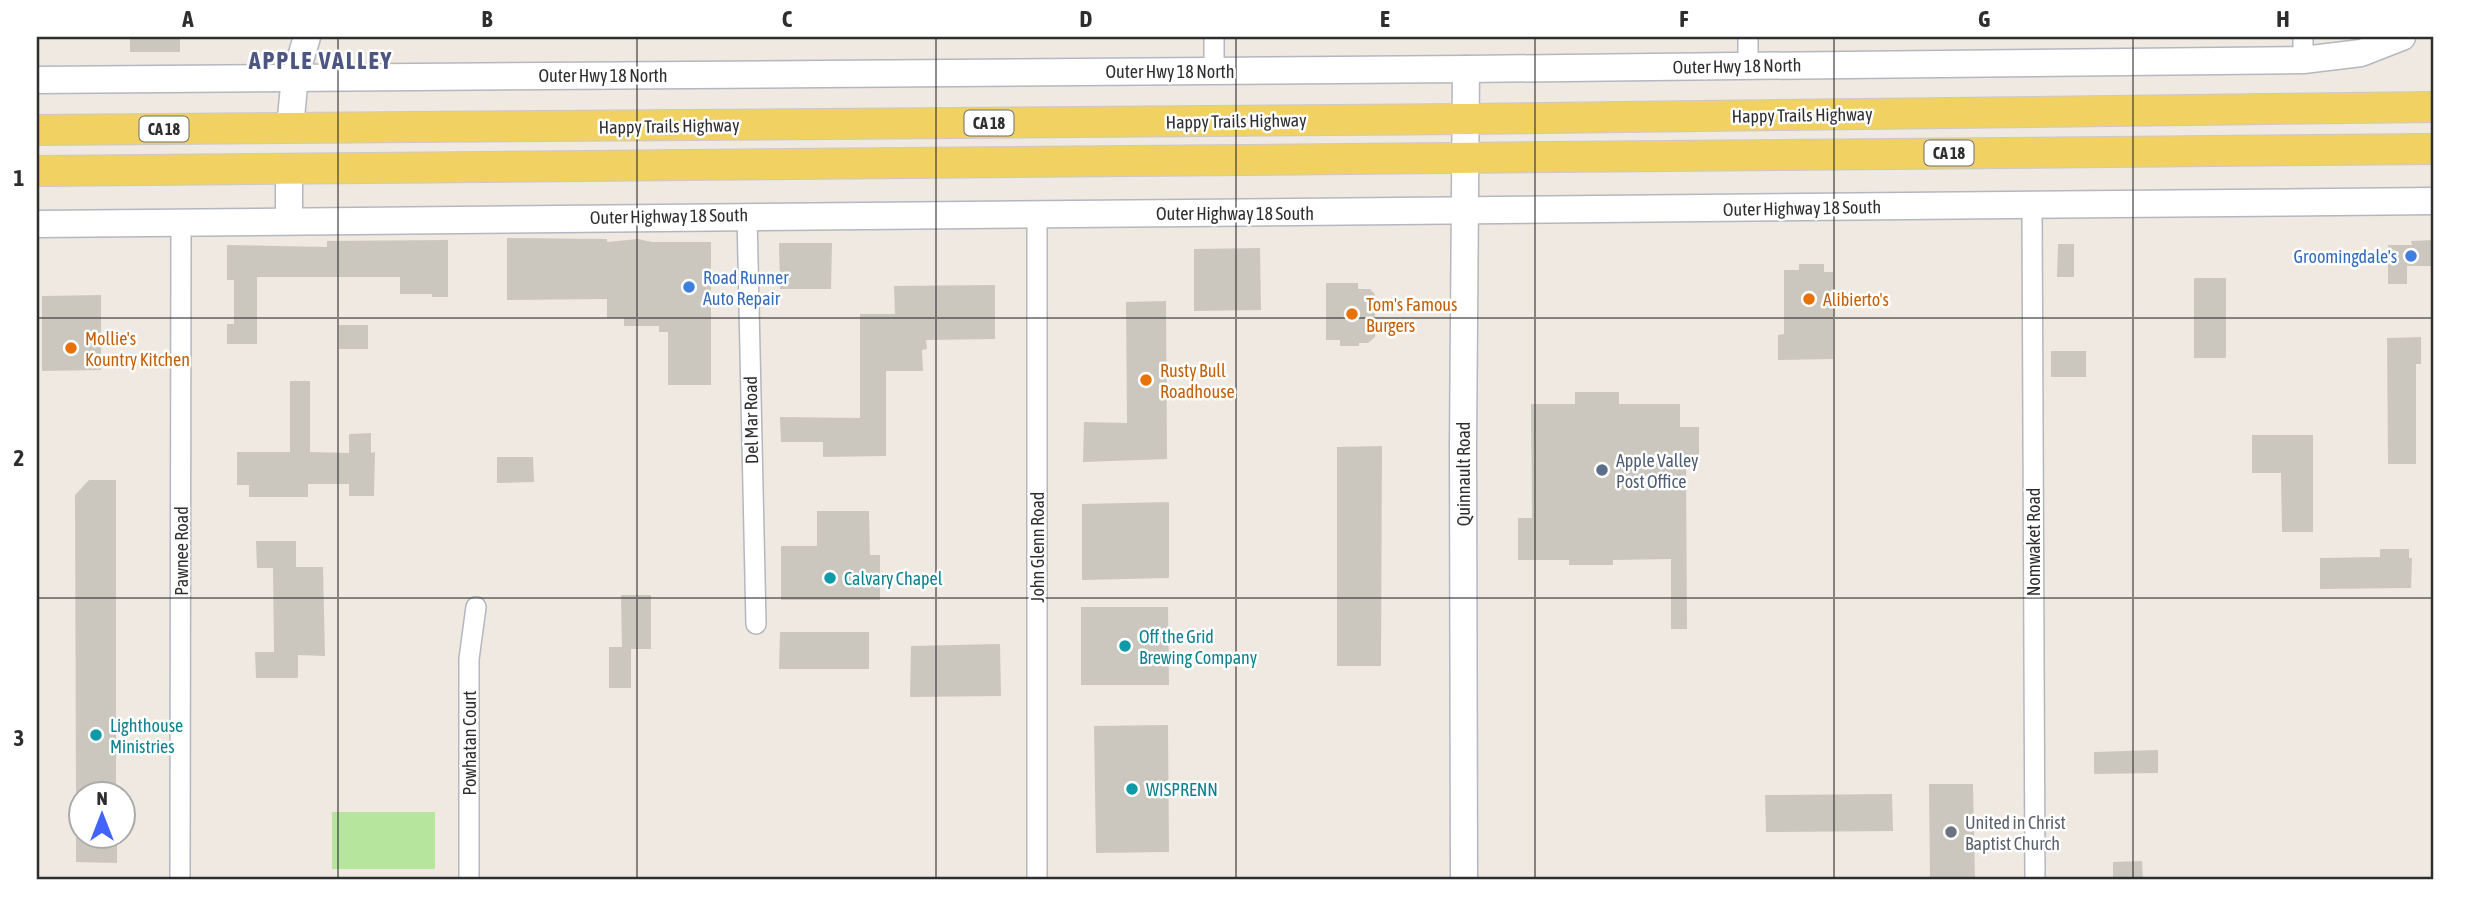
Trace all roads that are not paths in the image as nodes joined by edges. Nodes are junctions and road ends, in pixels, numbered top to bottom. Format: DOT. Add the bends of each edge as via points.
graph roads {
  1 [pos="307,37"];
  2 [pos="1214,37"];
  3 [pos="1748,37"];
  4 [pos="2402,37"];
  5 [pos="2303,48"];
  6 [pos="1748,66"];
  7 [pos="1466,69"];
  8 [pos="1214,71"];
  9 [pos="295,77"];
  10 [pos="37,80"];
  11 [pos="2434,107"];
  12 [pos="1465,119"];
  13 [pos="290,127"];
  14 [pos="513,128"];
  15 [pos="37,130"];
  16 [pos="2434,149"];
  17 [pos="1464,158"];
  18 [pos="289,170"];
  19 [pos="41,171"];
  20 [pos="2434,201"];
  21 [pos="2032,205"];
  22 [pos="1464,211"];
  23 [pos="747,215"];
  24 [pos="1037,215"];
  25 [pos="289,220"];
  26 [pos="181,222"];
  27 [pos="37,224"];
  28 [pos="476,607"];
  29 [pos="756,624"];
  30 [pos="180,879"];
  31 [pos="469,879"];
  32 [pos="1037,879"];
  33 [pos="1464,879"];
  34 [pos="2035,879"];
  1 -- 9 [label="street"];
  2 -- 8 [label="street"];
  3 -- 6 [label="street"];
  4 -- 5 [label="street, Outer Hwy 18 North" via="2361,53"];
  5 -- 6 [label="street, Outer Hwy 18 North"];
  6 -- 7 [label="street, Outer Hwy 18 North"];
  7 -- 8 [label="street, Outer Hwy 18 North"];
  7 -- 12 [label="street, Quinnault Road"];
  8 -- 9 [label="street, Outer Hwy 18 North"];
  9 -- 10 [label="street, Outer Hwy 18 North"];
  9 -- 13 [label="street"];
  11 -- 12 [label="main road, Happy Trails Highway / CA 18"];
  12 -- 14 [label="main road, Happy Trails Highway / CA 18"];
  12 -- 17 [label="street, Quinnault Road"];
  13 -- 14 [label="main road, Happy Trails Highway / CA 18"];
  13 -- 15 [label="main road, Happy Trails Highway / CA 18"];
  13 -- 19 [label="main road" via="266,152 88,155"];
  14 -- 18 [label="main road" via="482,143 311,146"];
  16 -- 17 [label="main road, CA 18"];
  17 -- 18 [label="main road, CA 18"];
  17 -- 22 [label="street, Quinnault Road"];
  18 -- 19 [label="main road, CA 18"];
  18 -- 25 [label="street"];
  20 -- 21 [label="street, Outer Highway 18 South"];
  21 -- 22 [label="street, Outer Highway 18 South"];
  21 -- 34 [label="street, Nomwaket Road"];
  22 -- 24 [label="street, Outer Highway 18 South"];
  22 -- 33 [label="street, Quinnault Road"];
  23 -- 24 [label="street, Outer Highway 18 South"];
  23 -- 25 [label="street, Outer Highway 18 South"];
  23 -- 29 [label="street, Del Mar Road"];
  24 -- 32 [label="street, John Glenn Road"];
  25 -- 26 [label="street, Outer Highway 18 South"];
  26 -- 27 [label="street, Outer Highway 18 South"];
  26 -- 30 [label="street, Pawnee Road"];
  28 -- 31 [label="street, Powhatan Court" via="469,659"];
}
